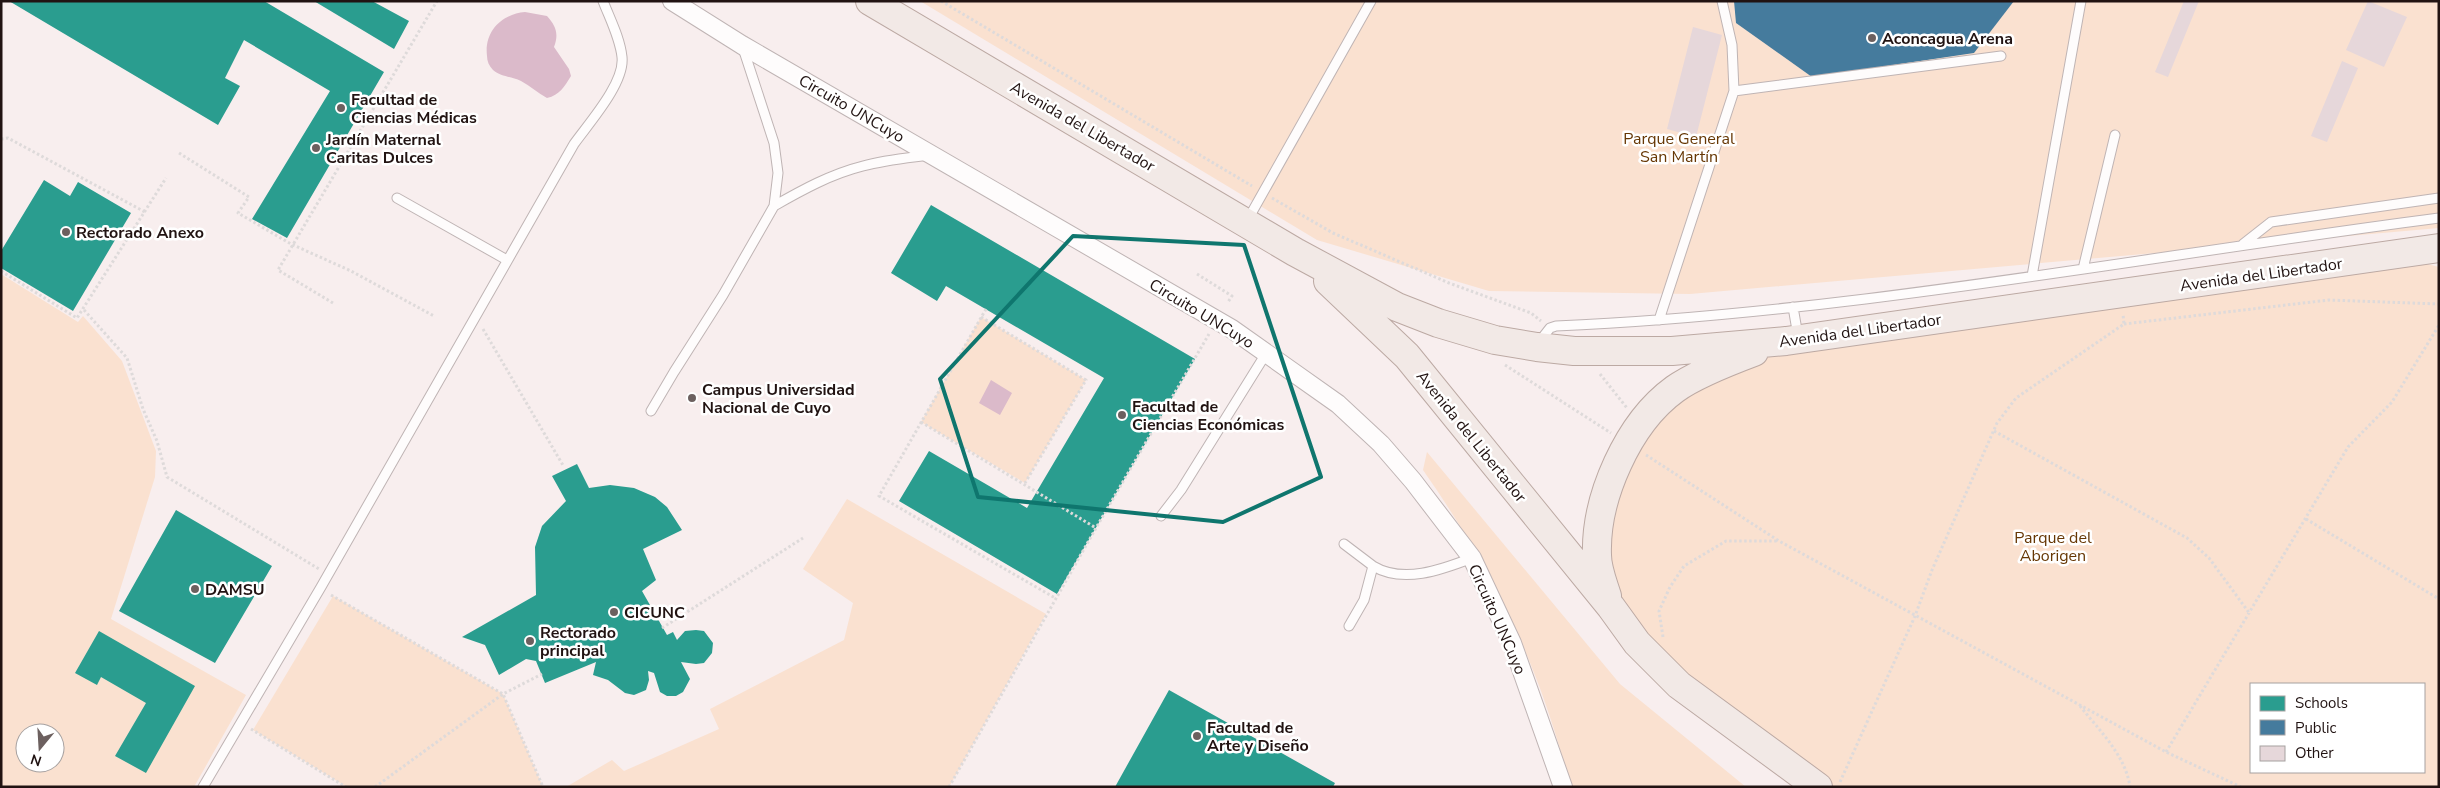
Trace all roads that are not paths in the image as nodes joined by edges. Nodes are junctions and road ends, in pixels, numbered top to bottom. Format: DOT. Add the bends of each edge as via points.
graph roads {
  1 [pos="603,1"];
  2 [pos="672,1"];
  3 [pos="870,1"];
  4 [pos="1371,1"];
  5 [pos="1722,1"];
  6 [pos="2081,1"];
  7 [pos="742,45"];
  8 [pos="2001,56"];
  9 [pos="1734,91"];
  10 [pos="2115,136"];
  11 [pos="933,154"];
  12 [pos="397,198"];
  13 [pos="2439,198"];
  14 [pos="774,206"];
  15 [pos="2439,218"];
  16 [pos="1247,222"];
  17 [pos="2242,245"];
  18 [pos="2439,248"];
  19 [pos="1295,252"];
  20 [pos="2396,256"];
  21 [pos="507,260"];
  22 [pos="2439,267"];
  23 [pos="2083,269"];
  24 [pos="2032,276"];
  25 [pos="1793,307"];
  26 [pos="1660,320"];
  27 [pos="1544,337"];
  28 [pos="1792,340"];
  29 [pos="1267,352"];
  30 [pos="651,411"];
  31 [pos="1161,516"];
  32 [pos="1344,544"];
  33 [pos="1472,558"];
  34 [pos="1373,566"];
  35 [pos="1611,607"];
  36 [pos="1349,626"];
  37 [pos="1807,782"];
  38 [pos="202,787"];
  39 [pos="1563,787"];
  1 -- 21 [label="lane" via="622,58 617,83 574,144"];
  2 -- 7 [label="street, Circuito UNCuyo"];
  3 -- 16 [label="main road, Avenida del Libertador"];
  4 -- 16 [label="lane"];
  5 -- 9 [label="lane" via="1732,45"];
  6 -- 24 [label="lane"];
  7 -- 11 [label="street, Circuito UNCuyo"];
  7 -- 14 [label="lane" via="774,143 778,173"];
  8 -- 9 [label="lane"];
  9 -- 26 [label="lane"];
  10 -- 23 [label="lane"];
  11 -- 14 [label="lane" via="863,166 812,185"];
  11 -- 29 [label="street, Circuito UNCuyo"];
  12 -- 21 [label="lane"];
  13 -- 17 [label="lane" via="2271,222"];
  14 -- 30 [label="lane" via="723,296"];
  15 -- 17 [label="lane"];
  16 -- 19 [label="main road, Avenida del Libertador"];
  17 -- 23 [label="lane"];
  18 -- 20 [label="main road"];
  19 -- 27 [label="main road, Avenida del Libertador" via="1397,307 1438,323 1495,340"];
  19 -- 35 [label="main road, Avenida del Libertador" via="1372,320 1407,356"];
  20 -- 22 [label="main road, Avenida del Libertador"];
  20 -- 28 [label="main road, Avenida del Libertador"];
  21 -- 38 [label="lane"];
  23 -- 24 [label="lane"];
  24 -- 25 [label="lane"];
  25 -- 26 [label="lane"];
  25 -- 28 [label="lane"];
  26 -- 27 [label="lane"];
  27 -- 28 [label="main road, Avenida del Libertador" via="1574,351 1672,351"];
  28 -- 35 [label="main road" via="1743,356 1675,389 1648,415 1628,444 1608,489 1598,536 1597,557"];
  29 -- 31 [label="lane" via="1181,490"];
  29 -- 33 [label="street, Circuito UNCuyo" via="1338,404 1381,444 1414,481"];
  32 -- 34 [label="lane"];
  33 -- 34 [label="lane" via="1435,572 1412,574 1381,571"];
  33 -- 39 [label="street, Circuito UNCuyo" via="1512,643"];
  34 -- 36 [label="lane" via="1364,600"];
  35 -- 37 [label="main road, Avenida del Libertador" via="1637,643 1679,685"];
}
